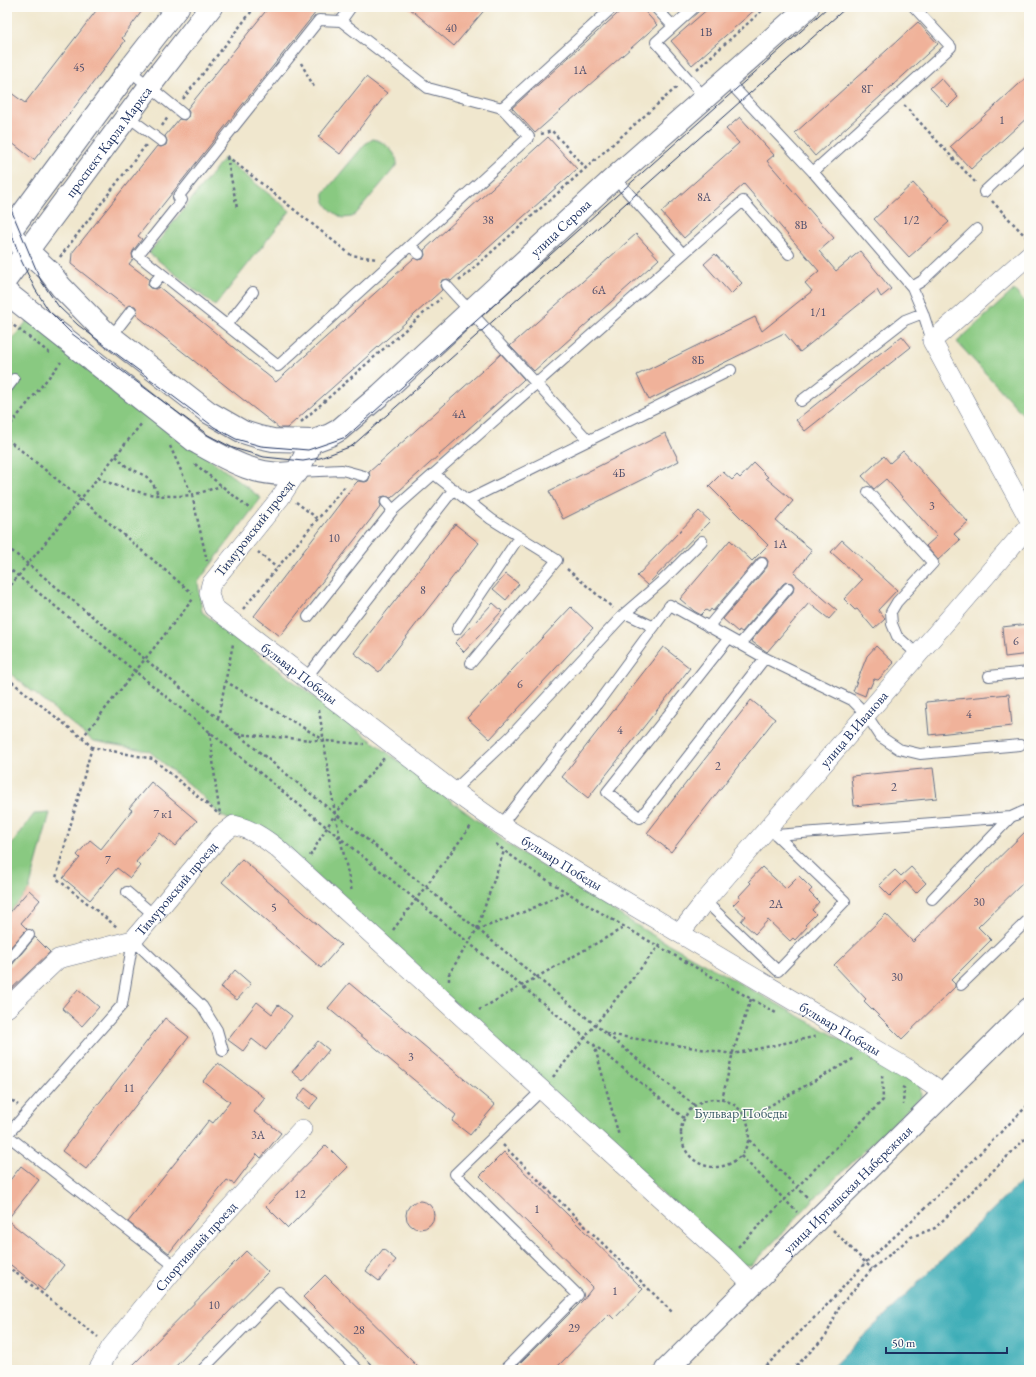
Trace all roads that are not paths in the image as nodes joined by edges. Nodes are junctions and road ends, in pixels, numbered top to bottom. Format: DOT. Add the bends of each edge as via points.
graph roads {
  1 [pos="178,7"];
  2 [pos="211,7"];
  3 [pos="351,7"];
  4 [pos="613,7"];
  5 [pos="655,7"];
  6 [pos="695,7"];
  7 [pos="808,7"];
  8 [pos="914,7"];
  9 [pos="340,20"];
  10 [pos="673,26"];
  11 [pos="129,70"];
  12 [pos="726,79"];
  13 [pos="149,86"];
  14 [pos="705,98"];
  15 [pos="502,108"];
  16 [pos="183,114"];
  17 [pos="127,116"];
  18 [pos="161,141"];
  19 [pos="1029,150"];
  20 [pos="813,172"];
  21 [pos="613,180"];
  22 [pos="984,192"];
  23 [pos="977,229"];
  24 [pos="8,233"];
  25 [pos="411,246"];
  26 [pos="1028,247"];
  27 [pos="28,251"];
  28 [pos="419,254"];
  29 [pos="684,254"];
  30 [pos="789,254"];
  31 [pos="162,274"];
  32 [pos="7,278"];
  33 [pos="154,283"];
  34 [pos="448,287"];
  35 [pos="912,287"];
  36 [pos="253,292"];
  37 [pos="7,293"];
  38 [pos="131,311"];
  39 [pos="470,311"];
  40 [pos="923,313"];
  41 [pos="227,325"];
  42 [pos="111,337"];
  43 [pos="932,341"];
  44 [pos="731,370"];
  45 [pos="537,383"];
  46 [pos="801,401"];
  47 [pos="303,434"];
  48 [pos="588,440"];
  49 [pos="297,472"];
  50 [pos="434,474"];
  51 [pos="359,475"];
  52 [pos="454,489"];
  53 [pos="868,492"];
  54 [pos="468,500"];
  55 [pos="386,502"];
  56 [pos="393,510"];
  57 [pos="1029,519"];
  58 [pos="1029,526"];
  59 [pos="519,537"];
  60 [pos="702,541"];
  61 [pos="762,563"];
  62 [pos="788,588"];
  63 [pos="209,593"];
  64 [pos="625,613"];
  65 [pos="308,617"];
  66 [pos="654,627"];
  67 [pos="708,627"];
  68 [pos="457,629"];
  69 [pos="729,638"];
  70 [pos="740,644"];
  71 [pos="917,654"];
  72 [pos="766,658"];
  73 [pos="471,663"];
  74 [pos="1029,672"];
  75 [pos="989,676"];
  76 [pos="306,678"];
  77 [pos="866,714"];
  78 [pos="1020,745"];
  79 [pos="453,791"];
  80 [pos="1029,809"];
  81 [pos="1011,817"];
  82 [pos="501,824"];
  83 [pos="772,831"];
  84 [pos="127,892"];
  85 [pos="932,899"];
  86 [pos="705,901"];
  87 [pos="154,915"];
  88 [pos="1029,919"];
  89 [pos="676,932"];
  90 [pos="29,935"];
  91 [pos="134,940"];
  92 [pos="7,961"];
  93 [pos="961,985"];
  94 [pos="7,1008"];
  95 [pos="1029,1009"];
  96 [pos="223,1051"];
  97 [pos="542,1090"];
  98 [pos="945,1094"];
  99 [pos="302,1129"];
  100 [pos="7,1135"];
  101 [pos="176,1267"];
  102 [pos="753,1285"];
  103 [pos="99,1369"];
  104 [pos="202,1370"];
  105 [pos="358,1370"];
  106 [pos="504,1370"];
  107 [pos="666,1370"];
  1 -- 11 [label="street, проспект Карла Маркса"];
  2 -- 13 [label="street, проспект Карла Маркса"];
  3 -- 9 [label="lane"];
  4 -- 15 [label="lane"];
  5 -- 10 [label="lane"];
  6 -- 10 [label="lane"];
  7 -- 12 [label="street, улица Серова"];
  8 -- 20 [label="lane" via="951,47"];
  9 -- 15 [label="lane" via="428,88"];
  9 -- 31 [label="lane" via="319,20 196,169 178,197 182,200 138,255"];
  10 -- 14 [label="lane" via="656,42"];
  11 -- 13 [label="lane"];
  11 -- 24 [label="street, проспект Карла Маркса"];
  12 -- 14 [label="street, улица Серова"];
  12 -- 20 [label="lane"];
  13 -- 16 [label="lane"];
  13 -- 17 [label="street, проспект Карла Маркса"];
  14 -- 21 [label="street, улица Серова"];
  15 -- 25 [label="lane" via="529,137"];
  17 -- 18 [label="lane"];
  17 -- 27 [label="street, проспект Карла Маркса"];
  19 -- 22 [label="lane"];
  20 -- 35 [label="lane"];
  21 -- 29 [label="lane" via="624,188"];
  21 -- 39 [label="street, улица Серова"];
  23 -- 35 [label="lane" via="922,281"];
  24 -- 27 [label="street"];
  25 -- 28 [label="lane"];
  25 -- 41 [label="lane" via="278,366"];
  26 -- 43 [label="street"];
  27 -- 32 [label="street, проспект Карла Маркса"];
  27 -- 42 [label="street"];
  29 -- 30 [label="lane" via="743,201"];
  29 -- 45 [label="lane"];
  31 -- 33 [label="lane"];
  31 -- 41 [label="lane"];
  34 -- 39 [label="lane"];
  35 -- 40 [label="lane"];
  36 -- 41 [label="lane"];
  37 -- 49 [label="street" via="196,442 224,458 252,469 274,474"];
  38 -- 42 [label="lane"];
  39 -- 45 [label="lane"];
  39 -- 47 [label="street, улица Серова" via="339,430 314,441"];
  40 -- 43 [label="lane"];
  40 -- 46 [label="lane" via="905,320"];
  42 -- 47 [label="street" via="208,412 243,432 273,440"];
  43 -- 57 [label="street"];
  44 -- 48 [label="lane"];
  45 -- 48 [label="lane"];
  45 -- 50 [label="lane"];
  47 -- 49 [label="street, Тимуровский проезд" via="308,450"];
  48 -- 54 [label="lane"];
  49 -- 51 [label="lane" via="342,470"];
  49 -- 63 [label="street, Тимуровский проезд" via="284,492 210,584"];
  50 -- 52 [label="lane"];
  50 -- 56 [label="lane"];
  52 -- 54 [label="lane"];
  52 -- 76 [label="lane"];
  53 -- 71 [label="lane" via="932,563 891,612 897,636"];
  54 -- 59 [label="lane"];
  55 -- 56 [label="lane"];
  56 -- 65 [label="lane"];
  58 -- 71 [label="street, улица В.Иванова"];
  59 -- 68 [label="lane"];
  59 -- 73 [label="lane" via="557,560"];
  60 -- 64 [label="lane"];
  61 -- 67 [label="lane"];
  62 -- 70 [label="lane"];
  63 -- 76 [label="street, бульвар Победы" via="213,606"];
  64 -- 66 [label="lane"];
  64 -- 79 [label="lane" via="510,737"];
  66 -- 67 [label="lane" via="670,606"];
  66 -- 82 [label="lane"];
  67 -- 69 [label="lane"];
  69 -- 70 [label="lane"];
  69 -- 72 [label="lane" via="607,792 640,818"];
  70 -- 72 [label="lane"];
  71 -- 77 [label="street, улица В.Иванова"];
  72 -- 77 [label="lane" via="852,700"];
  74 -- 75 [label="lane"];
  76 -- 79 [label="street, бульвар Победы"];
  77 -- 78 [label="lane" via="881,737 899,749 920,754"];
  77 -- 83 [label="street, улица В.Иванова"];
  79 -- 82 [label="street, бульвар Победы"];
  80 -- 81 [label="lane"];
  81 -- 83 [label="lane"];
  81 -- 85 [label="lane"];
  82 -- 89 [label="street, бульвар Победы"];
  83 -- 86 [label="street, улица В.Иванова"];
  83 -- 86 [label="lane" via="845,901 778,971"];
  84 -- 87 [label="lane"];
  86 -- 89 [label="street, улица В.Иванова"];
  87 -- 91 [label="street, Тимуровский проезд"];
  87 -- 97 [label="street, Тимуровский проезд" via="222,835 234,825 242,827 261,836 277,848"];
  88 -- 93 [label="lane"];
  89 -- 98 [label="street, бульвар Победы" via="910,1070"];
  90 -- 92 [label="lane"];
  91 -- 94 [label="street, Тимуровский проезд" via="58,959"];
  91 -- 96 [label="lane" via="202,1006 217,1030"];
  91 -- 100 [label="lane" via="122,1005"];
  95 -- 98 [label="street, улица Иртышская Набережная"];
  97 -- 102 [label="street"];
  97 -- 106 [label="lane" via="455,1174 578,1295"];
  98 -- 102 [label="street, улица Иртышская Набережная"];
  99 -- 101 [label="street, Спортивный проезд"];
  100 -- 101 [label="lane"];
  101 -- 103 [label="street, Спортивный проезд" via="111,1347"];
  102 -- 107 [label="street, улица Иртышская Набережная"];
  104 -- 105 [label="lane" via="279,1292"];
}
